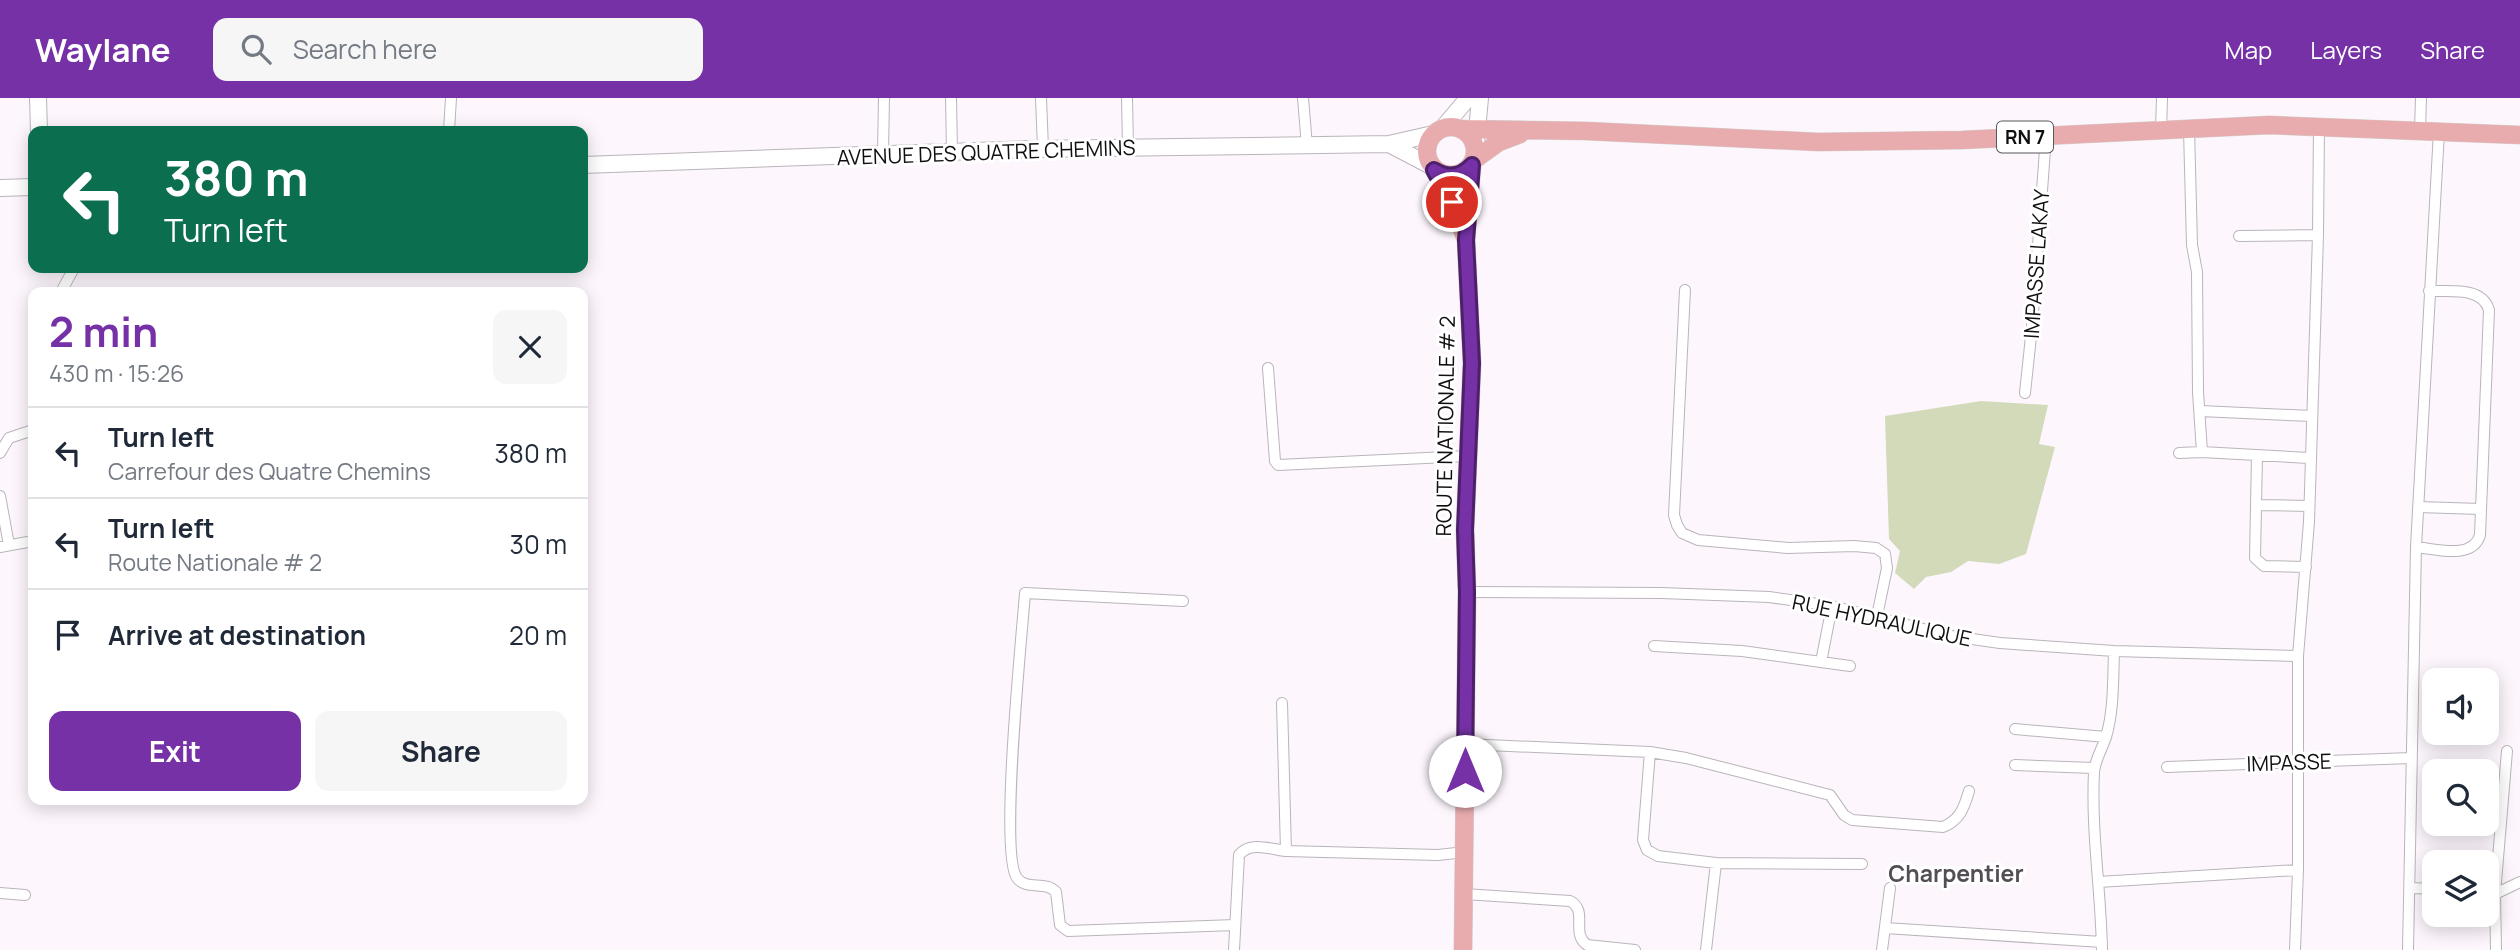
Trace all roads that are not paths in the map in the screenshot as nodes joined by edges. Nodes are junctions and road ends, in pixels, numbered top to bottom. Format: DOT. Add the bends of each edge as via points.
graph roads {
  1 [pos="38,98"];
  2 [pos="451,98"];
  3 [pos="884,98"];
  4 [pos="951,98"];
  5 [pos="1041,98"];
  6 [pos="1127,98"];
  7 [pos="1303,98"];
  8 [pos="1468,98"];
  9 [pos="1480,98"];
  10 [pos="2162,98"];
  11 [pos="2421,98"];
  12 [pos="39,126"];
  13 [pos="449,126"];
  14 [pos="2319,126"];
  15 [pos="2189,128"];
  16 [pos="1453,130"];
  17 [pos="2161,130"];
  18 [pos="2420,130"];
  19 [pos="1530,131"];
  20 [pos="2439,131"];
  21 [pos="2520,135"];
  22 [pos="2046,136"];
  23 [pos="1389,144"];
  24 [pos="1307,146"];
  25 [pos="1128,147"];
  26 [pos="1043,149"];
  27 [pos="952,152"];
  28 [pos="883,155"];
  29 [pos="1473,159"];
  30 [pos="588,166"];
  31 [pos="1433,168"];
  32 [pos="28,187"];
  33 [pos="0,188"];
  34 [pos="2318,235"];
  35 [pos="2239,236"];
  36 [pos="1466,240"];
  37 [pos="1685,290"];
  38 [pos="2429,291"];
  39 [pos="1268,368"];
  40 [pos="2025,393"];
  41 [pos="2200,411"];
  42 [pos="2311,416"];
  43 [pos="28,432"];
  44 [pos="2202,452"];
  45 [pos="0,453"];
  46 [pos="2179,453"];
  47 [pos="2258,455"];
  48 [pos="1468,456"];
  49 [pos="2309,458"];
  50 [pos="0,496"];
  51 [pos="2257,505"];
  52 [pos="2309,506"];
  53 [pos="2418,507"];
  54 [pos="2481,509"];
  55 [pos="28,542"];
  56 [pos="5,546"];
  57 [pos="2416,547"];
  58 [pos="2306,567"];
  59 [pos="1467,592"];
  60 [pos="1183,601"];
  61 [pos="1832,606"];
  62 [pos="1877,616"];
  63 [pos="1654,646"];
  64 [pos="2114,651"];
  65 [pos="2298,656"];
  66 [pos="1821,662"];
  67 [pos="1850,666"];
  68 [pos="1282,703"];
  69 [pos="2015,729"];
  70 [pos="2106,737"];
  71 [pos="1465,744"];
  72 [pos="2507,751"];
  73 [pos="1650,752"];
  74 [pos="2412,758"];
  75 [pos="2297,761"];
  76 [pos="2015,765"];
  77 [pos="2167,767"];
  78 [pos="2094,768"];
  79 [pos="1969,791"];
  80 [pos="2496,850"];
  81 [pos="1286,851"];
  82 [pos="1465,852"];
  83 [pos="1716,863"];
  84 [pos="1862,864"];
  85 [pos="2298,870"];
  86 [pos="2098,882"];
  87 [pos="2520,882"];
  88 [pos="1890,888"];
  89 [pos="2411,888"];
  90 [pos="2422,888"];
  91 [pos="2499,890"];
  92 [pos="0,893"];
  93 [pos="1464,894"];
  94 [pos="26,895"];
  95 [pos="1235,925"];
  96 [pos="2494,927"];
  97 [pos="1885,928"];
  98 [pos="2102,946"];
  99 [pos="1234,950"];
  100 [pos="1464,950"];
  101 [pos="1635,950"];
  102 [pos="1706,950"];
  103 [pos="1882,950"];
  104 [pos="2295,950"];
  105 [pos="2408,950"];
  106 [pos="2496,950"];
  1 -- 12 [label="main road"];
  2 -- 13 [label="street"];
  3 -- 28 [label="street"];
  4 -- 27 [label="street"];
  5 -- 26 [label="street"];
  6 -- 25 [label="street"];
  7 -- 24 [label="street"];
  8 -- 16 [label="main road"];
  9 -- 16 [label="main road"];
  10 -- 17 [label="street"];
  11 -- 18 [label="street"];
  14 -- 15 [label="main road, RN 7"];
  14 -- 18 [label="main road, RN 7"];
  14 -- 34 [label="street"];
  15 -- 17 [label="main road, RN 7"];
  15 -- 41 [label="street"];
  16 -- 19 [label="main road, RN 7"];
  16 -- 23 [label="main road, AVENUE DES QUATRE CHEMINS"];
  16 -- 29 [label="main road" via="1471,139"];
  16 -- 31 [label="main road" via="1426,151"];
  17 -- 22 [label="main road, RN 7"];
  18 -- 20 [label="main road, RN 7"];
  19 -- 22 [label="main road, RN 7" via="1818,142"];
  19 -- 29 [label="main road, RN 7" via="1499,142"];
  20 -- 21 [label="main road, RN 7"];
  20 -- 38 [label="street"];
  22 -- 40 [label="street, IMPASSE LAKAY"];
  23 -- 24 [label="main road, AVENUE DES QUATRE CHEMINS"];
  23 -- 31 [label="main road, AVENUE DES QUATRE CHEMINS"];
  24 -- 25 [label="main road, AVENUE DES QUATRE CHEMINS"];
  25 -- 26 [label="main road, AVENUE DES QUATRE CHEMINS"];
  26 -- 27 [label="main road, AVENUE DES QUATRE CHEMINS"];
  27 -- 28 [label="main road, AVENUE DES QUATRE CHEMINS"];
  28 -- 30 [label="main road, AVENUE DES QUATRE CHEMINS"];
  29 -- 31 [label="main road" via="1465,171 1451,176"];
  29 -- 36 [label="main road, ROUTE NATIONALE # 2"];
  31 -- 36 [label="main road, ROUTE NATIONALE # 2"];
  32 -- 33 [label="main road"];
  34 -- 35 [label="street"];
  34 -- 42 [label="street"];
  36 -- 48 [label="main road, ROUTE NATIONALE # 2" via="1472,363"];
  37 -- 62 [label="street" via="1677,525 1689,538 1745,546 1876,548 1885,554 1887,568"];
  38 -- 53 [label="street"];
  38 -- 54 [label="street" via="2473,293 2484,299 2488,310"];
  39 -- 48 [label="street" via="1278,465"];
  41 -- 42 [label="street"];
  41 -- 44 [label="street"];
  42 -- 49 [label="street"];
  43 -- 45 [label="street" via="9,438"];
  44 -- 46 [label="street"];
  44 -- 47 [label="street"];
  47 -- 49 [label="street"];
  47 -- 51 [label="street"];
  48 -- 59 [label="main road, ROUTE NATIONALE # 2"];
  49 -- 52 [label="street"];
  50 -- 56 [label="street"];
  51 -- 52 [label="street"];
  51 -- 58 [label="street" via="2255,558 2264,566"];
  52 -- 58 [label="street"];
  53 -- 54 [label="street"];
  53 -- 57 [label="street"];
  54 -- 57 [label="street" via="2480,535 2470,549"];
  55 -- 56 [label="street"];
  57 -- 74 [label="street"];
  58 -- 65 [label="street"];
  59 -- 61 [label="street, RUE HYDRAULIQUE" via="1755,596"];
  59 -- 71 [label="main road, ROUTE NATIONALE # 2"];
  60 -- 95 [label="street" via="1025,593 1010,798 1013,868 1021,882 1056,892 1060,925 1069,931"];
  61 -- 62 [label="street, RUE HYDRAULIQUE"];
  61 -- 66 [label="street"];
  62 -- 64 [label="street, RUE HYDRAULIQUE" via="1951,636"];
  63 -- 66 [label="street"];
  64 -- 65 [label="street, RUE HYDRAULIQUE"];
  64 -- 70 [label="street"];
  65 -- 75 [label="street"];
  66 -- 67 [label="street"];
  68 -- 81 [label="street"];
  69 -- 70 [label="street"];
  70 -- 78 [label="street"];
  71 -- 73 [label="street"];
  71 -- 82 [label="main road, ROUTE NATIONALE # 2"];
  72 -- 80 [label="street"];
  73 -- 79 [label="street" via="1830,795 1852,820 1943,827 1960,816"];
  73 -- 83 [label="street" via="1644,845 1658,856"];
  74 -- 75 [label="street, IMPASSE"];
  74 -- 89 [label="street"];
  75 -- 77 [label="street, IMPASSE"];
  75 -- 85 [label="street"];
  76 -- 78 [label="street"];
  78 -- 86 [label="street"];
  81 -- 82 [label="street"];
  81 -- 95 [label="street" via="1252,846 1239,855"];
  82 -- 93 [label="main road, ROUTE NATIONALE # 2"];
  83 -- 84 [label="street"];
  83 -- 102 [label="street"];
  85 -- 86 [label="street"];
  85 -- 104 [label="street"];
  86 -- 98 [label="street"];
  87 -- 91 [label="street"];
  88 -- 97 [label="street"];
  89 -- 90 [label="street"];
  89 -- 105 [label="street"];
  92 -- 94 [label="street"];
  93 -- 100 [label="main road, ROUTE NATIONALE # 2"];
  93 -- 101 [label="street" via="1570,901 1580,911 1583,943"];
  95 -- 99 [label="street"];
  96 -- 106 [label="street"];
  97 -- 98 [label="street"];
  97 -- 103 [label="street"];
}
